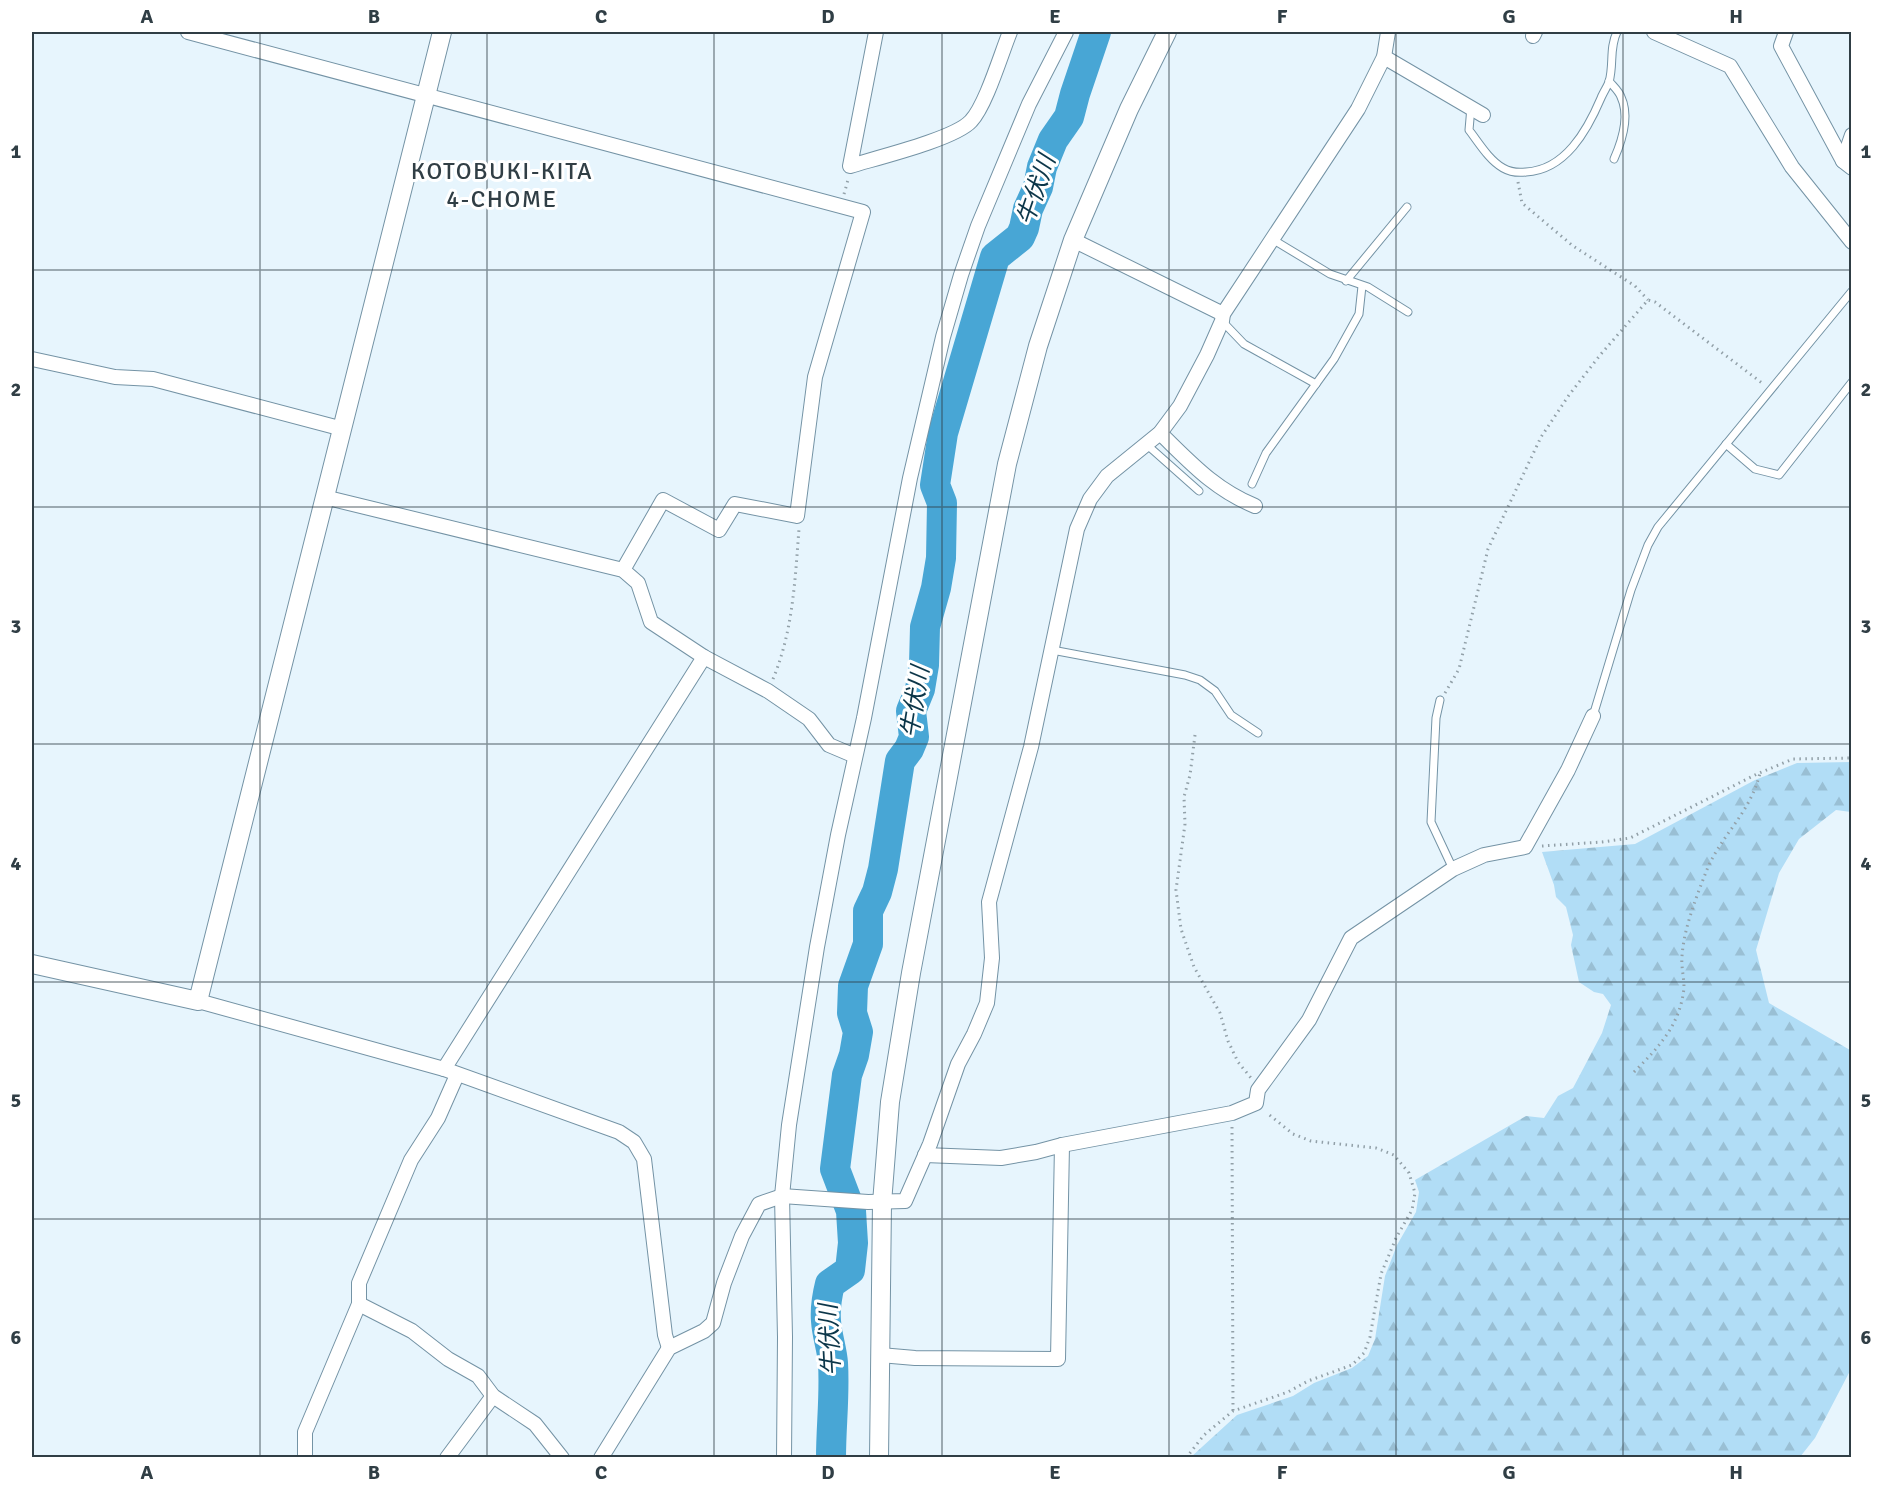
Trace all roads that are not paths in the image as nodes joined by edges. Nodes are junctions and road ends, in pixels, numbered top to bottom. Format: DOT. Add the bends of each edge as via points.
graph roads {
  1 [pos="188,32"];
  2 [pos="442,32"];
  3 [pos="876,32"];
  4 [pos="1010,32"];
  5 [pos="1066,32"];
  6 [pos="1167,32"];
  7 [pos="1388,32"];
  8 [pos="1617,32"];
  9 [pos="1654,32"];
  10 [pos="1786,32"];
  11 [pos="1384,57"];
  12 [pos="1609,81"];
  13 [pos="426,94"];
  14 [pos="1471,107"];
  15 [pos="1483,116"];
  16 [pos="1851,135"];
  17 [pos="1614,159"];
  18 [pos="1847,164"];
  19 [pos="1407,207"];
  20 [pos="1272,239"];
  21 [pos="1073,240"];
  22 [pos="1851,242"];
  23 [pos="1346,281"];
  24 [pos="1362,286"];
  25 [pos="1851,291"];
  26 [pos="1408,312"];
  27 [pos="1222,317"];
  28 [pos="32,359"];
  29 [pos="1851,382"];
  30 [pos="1316,384"];
  31 [pos="343,429"];
  32 [pos="1160,433"];
  33 [pos="1146,444"];
  34 [pos="1726,444"];
  35 [pos="1252,484"];
  36 [pos="1199,491"];
  37 [pos="324,497"];
  38 [pos="1255,506"];
  39 [pos="623,570"];
  40 [pos="1052,650"];
  41 [pos="704,657"];
  42 [pos="1440,700"];
  43 [pos="1593,716"];
  44 [pos="1257,733"];
  45 [pos="855,756"];
  46 [pos="1453,869"];
  47 [pos="32,964"];
  48 [pos="198,1001"];
  49 [pos="450,1072"];
  50 [pos="1062,1144"];
  51 [pos="925,1155"];
  52 [pos="789,1197"];
  53 [pos="875,1203"];
  54 [pos="359,1304"];
  55 [pos="669,1348"];
  56 [pos="880,1355"];
  57 [pos="492,1396"];
  58 [pos="305,1458"];
  59 [pos="447,1458"];
  60 [pos="562,1458"];
  61 [pos="601,1458"];
  62 [pos="784,1458"];
  63 [pos="879,1458"];
  1 -- 13 [label="street"];
  2 -- 13 [label="street"];
  3 -- 4 [label="street" via="850,166 936,139 971,121"];
  5 -- 45 [label="street" via="1017,132 961,275 910,478"];
  6 -- 21 [label="street"];
  7 -- 11 [label="street"];
  8 -- 12 [label="lane"];
  9 -- 22 [label="street" via="1730,66 1792,167"];
  10 -- 18 [label="street" via="1781,46"];
  11 -- 14 [label="street"];
  11 -- 20 [label="street" via="1358,109"];
  12 -- 14 [label="lane" via="1581,136 1548,168 1534,172 1506,170 1494,162 1469,130"];
  12 -- 17 [label="lane" via="1621,95 1626,111 1621,144"];
  13 -- 31 [label="street"];
  13 -- 39 [label="street" via="863,212 815,377 797,516 735,504 718,530 663,500"];
  14 -- 15 [label="street"];
  16 -- 18 [label="street"];
  19 -- 23 [label="lane"];
  20 -- 23 [label="lane"];
  20 -- 27 [label="street"];
  21 -- 27 [label="street"];
  21 -- 53 [label="street" via="1038,346 1007,464 910,973"];
  23 -- 24 [label="lane"];
  24 -- 26 [label="lane"];
  24 -- 30 [label="lane" via="1359,314"];
  25 -- 34 [label="lane"];
  27 -- 30 [label="lane" via="1244,344"];
  27 -- 32 [label="street" via="1180,406"];
  28 -- 31 [label="street" via="115,378 153,379"];
  29 -- 34 [label="lane" via="1779,475 1755,469"];
  30 -- 35 [label="lane" via="1266,453"];
  31 -- 37 [label="street"];
  32 -- 33 [label="street"];
  32 -- 38 [label="street" via="1214,484"];
  33 -- 36 [label="lane"];
  33 -- 40 [label="street" via="1107,476 1090,499 1077,529"];
  34 -- 43 [label="lane" via="1658,527 1648,545"];
  37 -- 39 [label="street"];
  37 -- 48 [label="street"];
  39 -- 41 [label="street" via="638,583 651,622"];
  40 -- 44 [label="lane" via="1200,680 1215,691 1232,715"];
  40 -- 51 [label="street" via="1031,747 989,902 992,958 987,1003 958,1064"];
  41 -- 45 [label="street" via="768,691 809,719 829,745"];
  41 -- 49 [label="street"];
  42 -- 46 [label="lane" via="1431,822"];
  43 -- 46 [label="street" via="1525,847 1484,855"];
  45 -- 52 [label="street" via="817,947 789,1125"];
  46 -- 50 [label="street" via="1351,938 1309,1020 1257,1097 1232,1113"];
  47 -- 48 [label="street"];
  48 -- 49 [label="street"];
  49 -- 54 [label="street" via="438,1118 411,1160 359,1282"];
  49 -- 55 [label="street" via="619,1132 634,1142 644,1159"];
  50 -- 51 [label="street" via="1001,1158"];
  50 -- 56 [label="street" via="1058,1359"];
  51 -- 53 [label="street" via="905,1201"];
  52 -- 53 [label="street"];
  52 -- 55 [label="street" via="759,1204 742,1236 713,1323"];
  52 -- 62 [label="street"];
  53 -- 56 [label="street"];
  54 -- 57 [label="street" via="412,1330 448,1359 478,1376"];
  54 -- 58 [label="street" via="305,1432"];
  55 -- 61 [label="street"];
  56 -- 63 [label="street"];
  57 -- 59 [label="street"];
  57 -- 60 [label="street" via="535,1424"];
}
